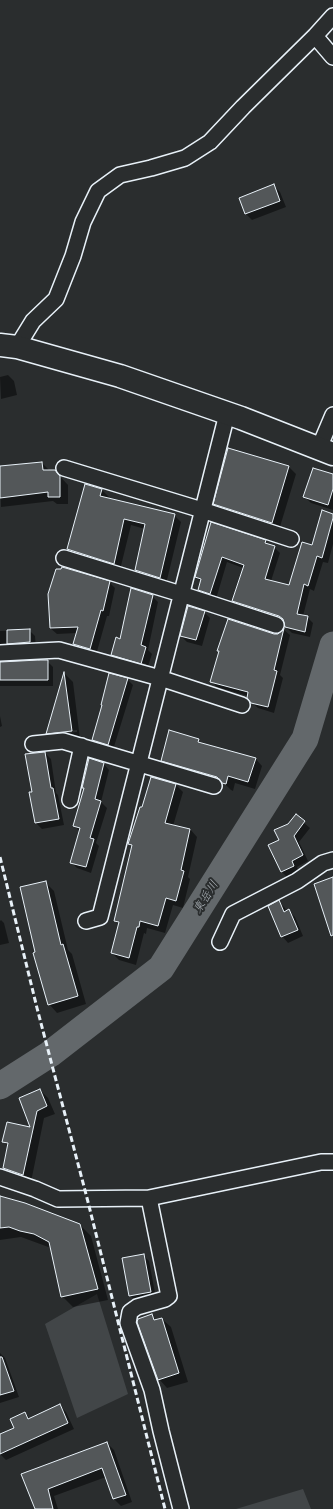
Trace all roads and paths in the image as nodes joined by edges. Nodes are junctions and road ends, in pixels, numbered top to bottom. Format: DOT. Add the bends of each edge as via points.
graph roads {
  1 [pos="333,16"];
  2 [pos="315,36"];
  3 [pos="333,57"];
  4 [pos="8,346"];
  5 [pos="227,414"];
  6 [pos="333,415"];
  7 [pos="326,451"];
  8 [pos="64,468"];
  9 [pos="202,510"];
  10 [pos="290,539"];
  11 [pos="64,558"];
  12 [pos="181,594"];
  13 [pos="276,625"];
  14 [pos="0,653"];
  15 [pos="160,678"];
  16 [pos="242,705"];
  17 [pos="33,744"];
  18 [pos="82,746"];
  19 [pos="139,763"];
  20 [pos="214,786"];
  21 [pos="70,800"];
  22 [pos="333,860"];
  23 [pos="86,921"];
  24 [pos="220,942"];
  25 [pos="333,1162"];
  26 [pos="0,1177"];
  27 [pos="149,1198"];
  28 [pos="181,1509"];
  1 -- 2 [label="street"];
  2 -- 3 [label="street"];
  2 -- 4 [label="street" via="210,142 185,158 120,175 98,191 83,222 56,299"];
  4 -- 5 [label="street" via="120,376"];
  5 -- 7 [label="street"];
  5 -- 9 [label="street"];
  6 -- 7 [label="street"];
  8 -- 9 [label="street"];
  9 -- 10 [label="street"];
  9 -- 12 [label="street"];
  11 -- 12 [label="street"];
  12 -- 13 [label="street"];
  12 -- 15 [label="street"];
  14 -- 15 [label="street" via="59,650"];
  15 -- 16 [label="street"];
  15 -- 19 [label="street"];
  17 -- 18 [label="street" via="63,741"];
  18 -- 19 [label="street"];
  18 -- 21 [label="street"];
  19 -- 20 [label="street"];
  19 -- 23 [label="street" via="100,917"];
  22 -- 24 [label="street" via="323,863 297,881 233,914"];
  25 -- 27 [label="street" via="321,1162"];
  26 -- 27 [label="street" via="58,1199"];
  27 -- 28 [label="street" via="170,1296 137,1307 130,1312 128,1324 152,1390"];
}
